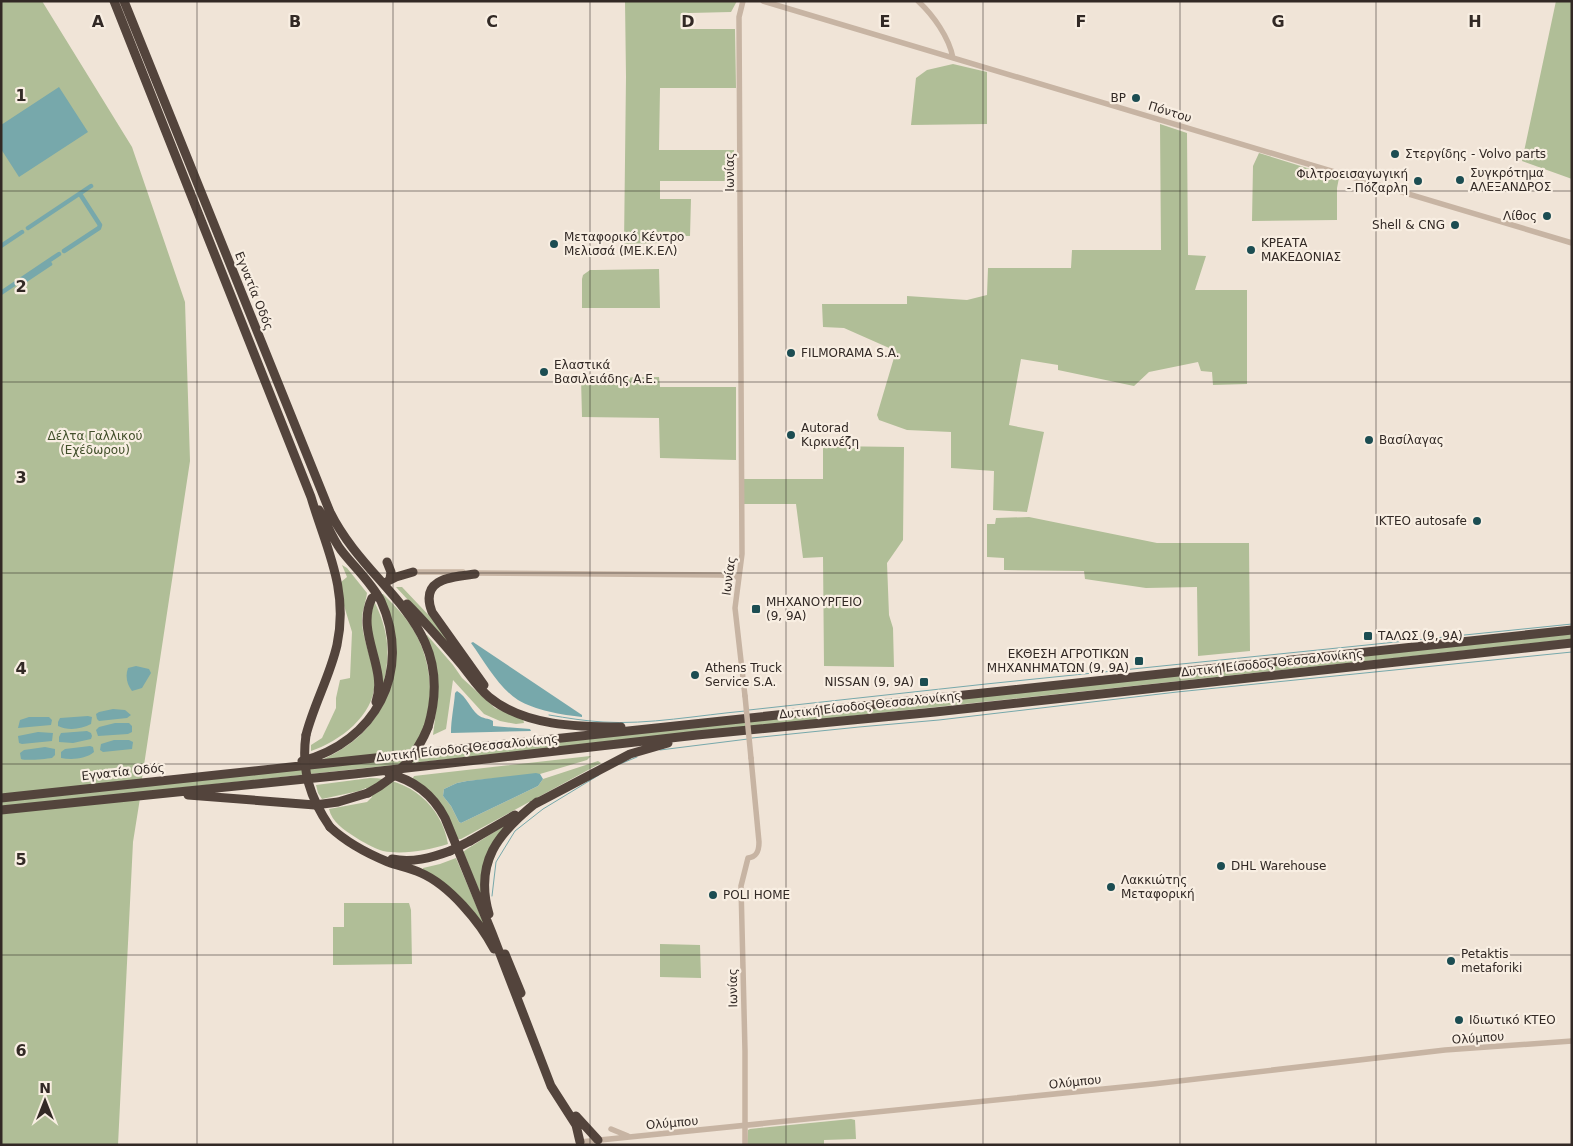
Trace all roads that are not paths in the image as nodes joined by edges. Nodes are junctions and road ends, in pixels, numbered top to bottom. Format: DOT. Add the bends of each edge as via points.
graph roads {
  1 [pos="114,1"];
  2 [pos="124,1"];
  3 [pos="743,1"];
  4 [pos="763,1"];
  5 [pos="918,1"];
  6 [pos="953,58"];
  7 [pos="1572,243"];
  8 [pos="311,497"];
  9 [pos="387,562"];
  10 [pos="412,572"];
  11 [pos="475,574"];
  12 [pos="740,577"];
  13 [pos="386,580"];
  14 [pos="372,598"];
  15 [pos="1572,630"];
  16 [pos="1572,643"];
  17 [pos="497,703"];
  18 [pos="369,719"];
  19 [pos="669,727"];
  20 [pos="697,735"];
  21 [pos="248,772"];
  22 [pos="354,774"];
  23 [pos="170,793"];
  24 [pos="1,798"];
  25 [pos="537,802"];
  26 [pos="1,810"];
  27 [pos="377,857"];
  28 [pos="506,971"];
  29 [pos="1572,1041"];
  30 [pos="581,1123"];
  31 [pos="745,1127"];
  32 [pos="633,1137"];
  33 [pos="602,1140"];
  34 [pos="580,1142"];
  35 [pos="744,1145"];
  1 -- 8 [label="highway, Εγνατία Οδός"];
  2 -- 13 [label="highway, Εγνατία Οδός" via="330,512 349,544"];
  3 -- 12 [label="street, Ιωνίας" via="739,17"];
  4 -- 6 [label="street, Πόντου"];
  5 -- 6 [label="street" via="937,23"];
  6 -- 7 [label="street, Πόντου"];
  8 -- 18 [label="highway" via="341,549 373,588 389,623 393,640 391,675 382,701"];
  8 -- 27 [label="highway, bridge" via="336,574 340,618 335,652 306,735 304,758 307,780 317,808 330,827 349,843"];
  9 -- 13 [label="highway" via="391,572"];
  10 -- 11 [label="street"];
  10 -- 13 [label="highway"];
  11 -- 12 [label="street"];
  11 -- 17 [label="highway" via="437,582 429,593 430,607"];
  12 -- 31 [label="street, Ιωνίας, bridge" via="735,608 759,842 757,853 748,858 741,886"];
  13 -- 17 [label="highway" via="479,688"];
  13 -- 23 [label="highway, bridge" via="419,628 434,675 434,697 428,727 405,765 387,782 368,793 338,802 309,805"];
  14 -- 18 [label="highway" via="367,612 367,628 379,686"];
  15 -- 19 [label="highway, Δυτική Είσοδος Θεσσαλονίκης"];
  16 -- 20 [label="highway, Δυτική Είσοδος Θεσσαλονίκης"];
  17 -- 19 [label="highway" via="519,714 545,721 605,727"];
  18 -- 21 [label="highway" via="343,743 318,756"];
  19 -- 21 [label="highway, Δυτική Είσοδος Θεσσαλονίκης"];
  20 -- 22 [label="highway, Δυτική Είσοδος Θεσσαλονίκης"];
  20 -- 25 [label="highway" via="630,754"];
  21 -- 24 [label="highway, Εγνατία Οδός"];
  22 -- 23 [label="highway, Δυτική Είσοδος Θεσσαλονίκης"];
  22 -- 28 [label="highway" via="386,774 402,778 424,791 436,803 445,818"];
  23 -- 26 [label="highway, Εγνατία Οδός"];
  25 -- 27 [label="highway, bridge" via="450,851 415,860"];
  25 -- 30 [label="highway" via="515,819 494,846 485,895 492,925 558,1086"];
  27 -- 28 [label="highway" via="421,873 453,895 492,944"];
  28 -- 34 [label="highway" via="551,1086 576,1125"];
  29 -- 31 [label="street, Ολύμπου" via="1445,1050"];
  30 -- 33 [label="highway"];
  30 -- 34 [label="highway" via="583,1135"];
  31 -- 32 [label="street, Ολύμπου"];
  31 -- 35 [label="street, Ιωνίας"];
  32 -- 33 [label="street, Ολύμπου"];
  32 -- 33 [label="street" via="609,1128 610,1133"];
  33 -- 34 [label="street, Ολύμπου"];
}
